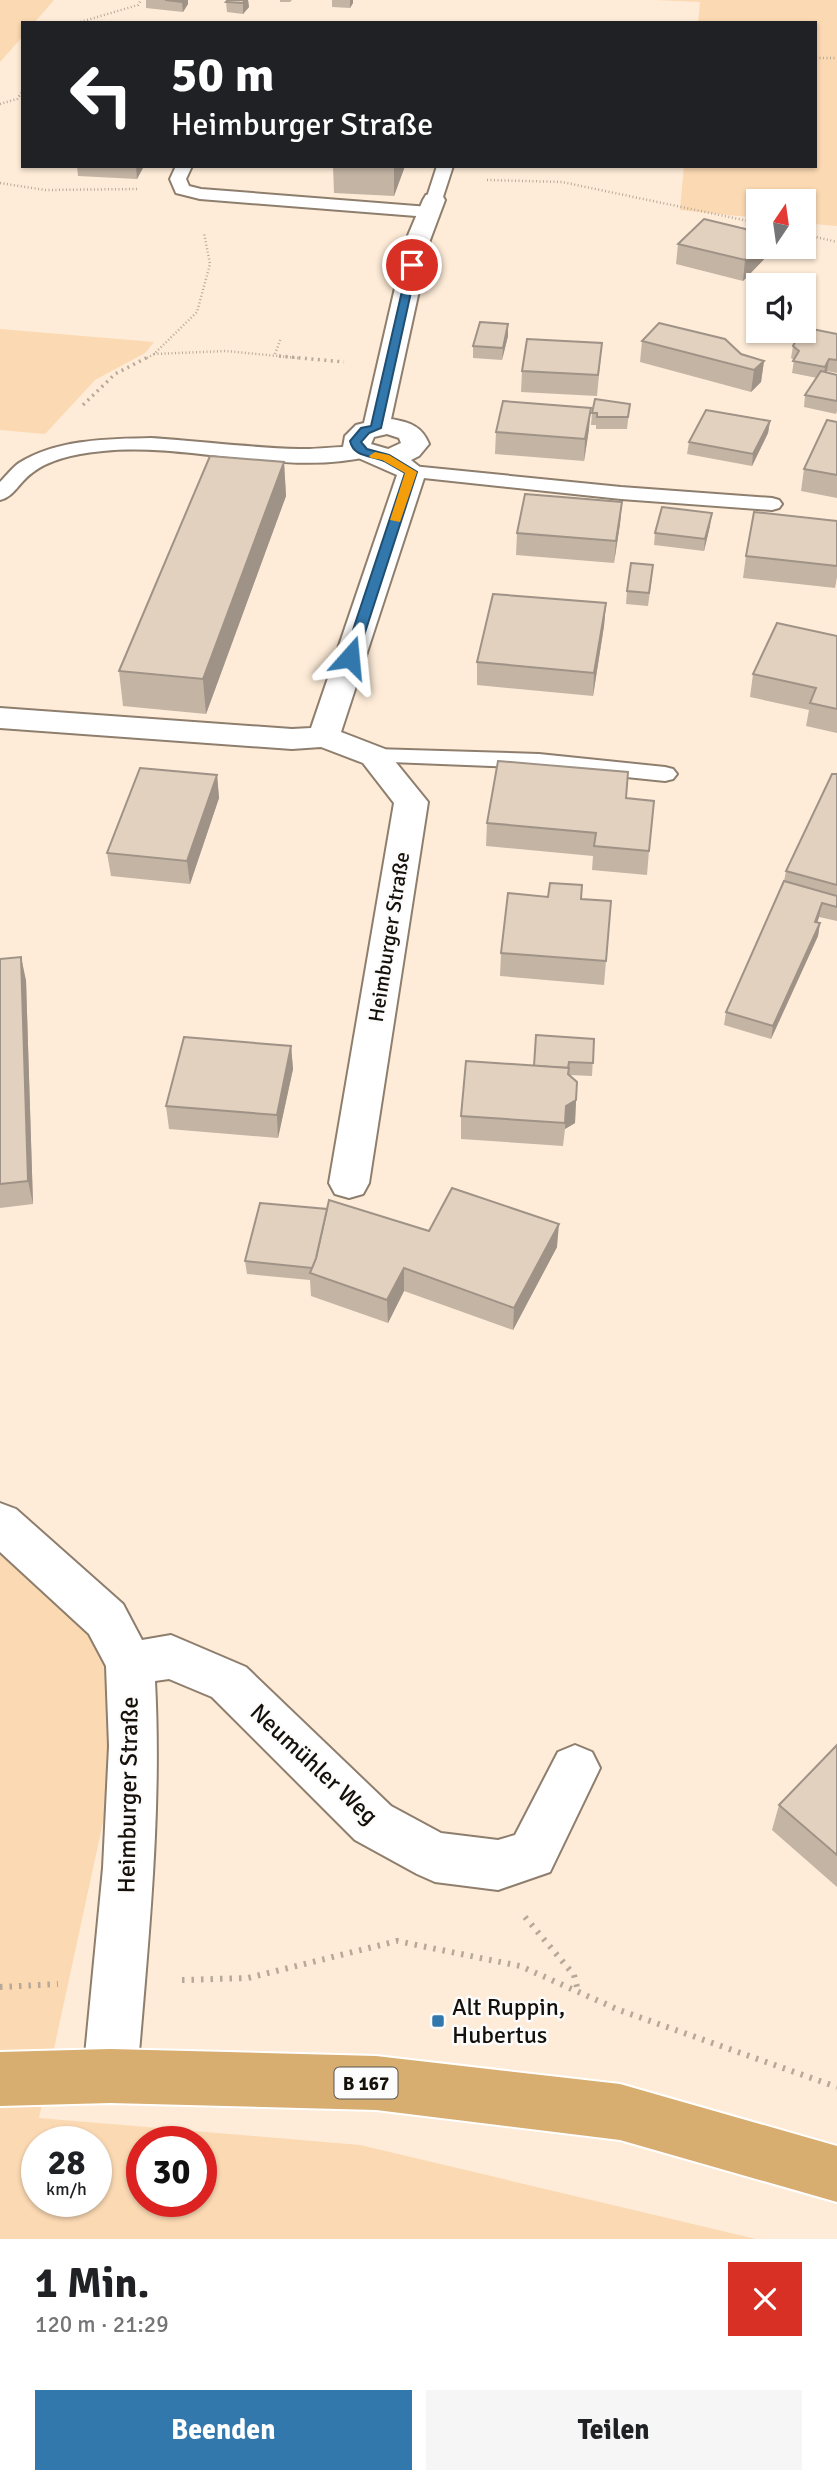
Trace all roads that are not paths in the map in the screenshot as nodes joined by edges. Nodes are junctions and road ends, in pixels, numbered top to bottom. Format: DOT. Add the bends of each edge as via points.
graph roads {
  1 [pos="183,168"];
  2 [pos="437,189"];
  3 [pos="376,428"];
  4 [pos="374,454"];
  5 [pos="411,472"];
  6 [pos="0,494"];
  7 [pos="772,504"];
  8 [pos="0,718"];
  9 [pos="324,737"];
  10 [pos="374,755"];
  11 [pos="665,774"];
  12 [pos="349,1183"];
  13 [pos="0,1523"];
  14 [pos="130,1664"];
  15 [pos="575,1768"];
  16 [pos="110,2076"];
  17 [pos="0,2079"];
  18 [pos="837,2174"];
  1 -- 2 [label="lane" via="178,179 182,189 200,194"];
  2 -- 3 [label="street" via="418,240"];
  3 -- 4 [label="street" via="358,436 357,447"];
  3 -- 4 [label="street" via="397,428 414,436 415,444 403,454"];
  4 -- 5 [label="street"];
  4 -- 6 [label="lane" via="325,456 109,443 39,461 5,485"];
  5 -- 7 [label="lane"];
  5 -- 9 [label="street"];
  8 -- 9 [label="street" via="292,739"];
  9 -- 10 [label="street"];
  10 -- 11 [label="lane" via="539,761"];
  10 -- 12 [label="street, Heimburger Straße" via="411,802"];
  13 -- 14 [label="street, Heimburger Straße" via="106,1619"];
  14 -- 15 [label="street, Neumühler Weg" via="171,1657 229,1682 373,1823 435,1857 498,1865 531,1855"];
  14 -- 16 [label="street, Heimburger Straße" via="134,1746 129,1868"];
  16 -- 17 [label="main road, B 167"];
  16 -- 18 [label="main road, B 167" via="376,2083 620,2112"];
}
